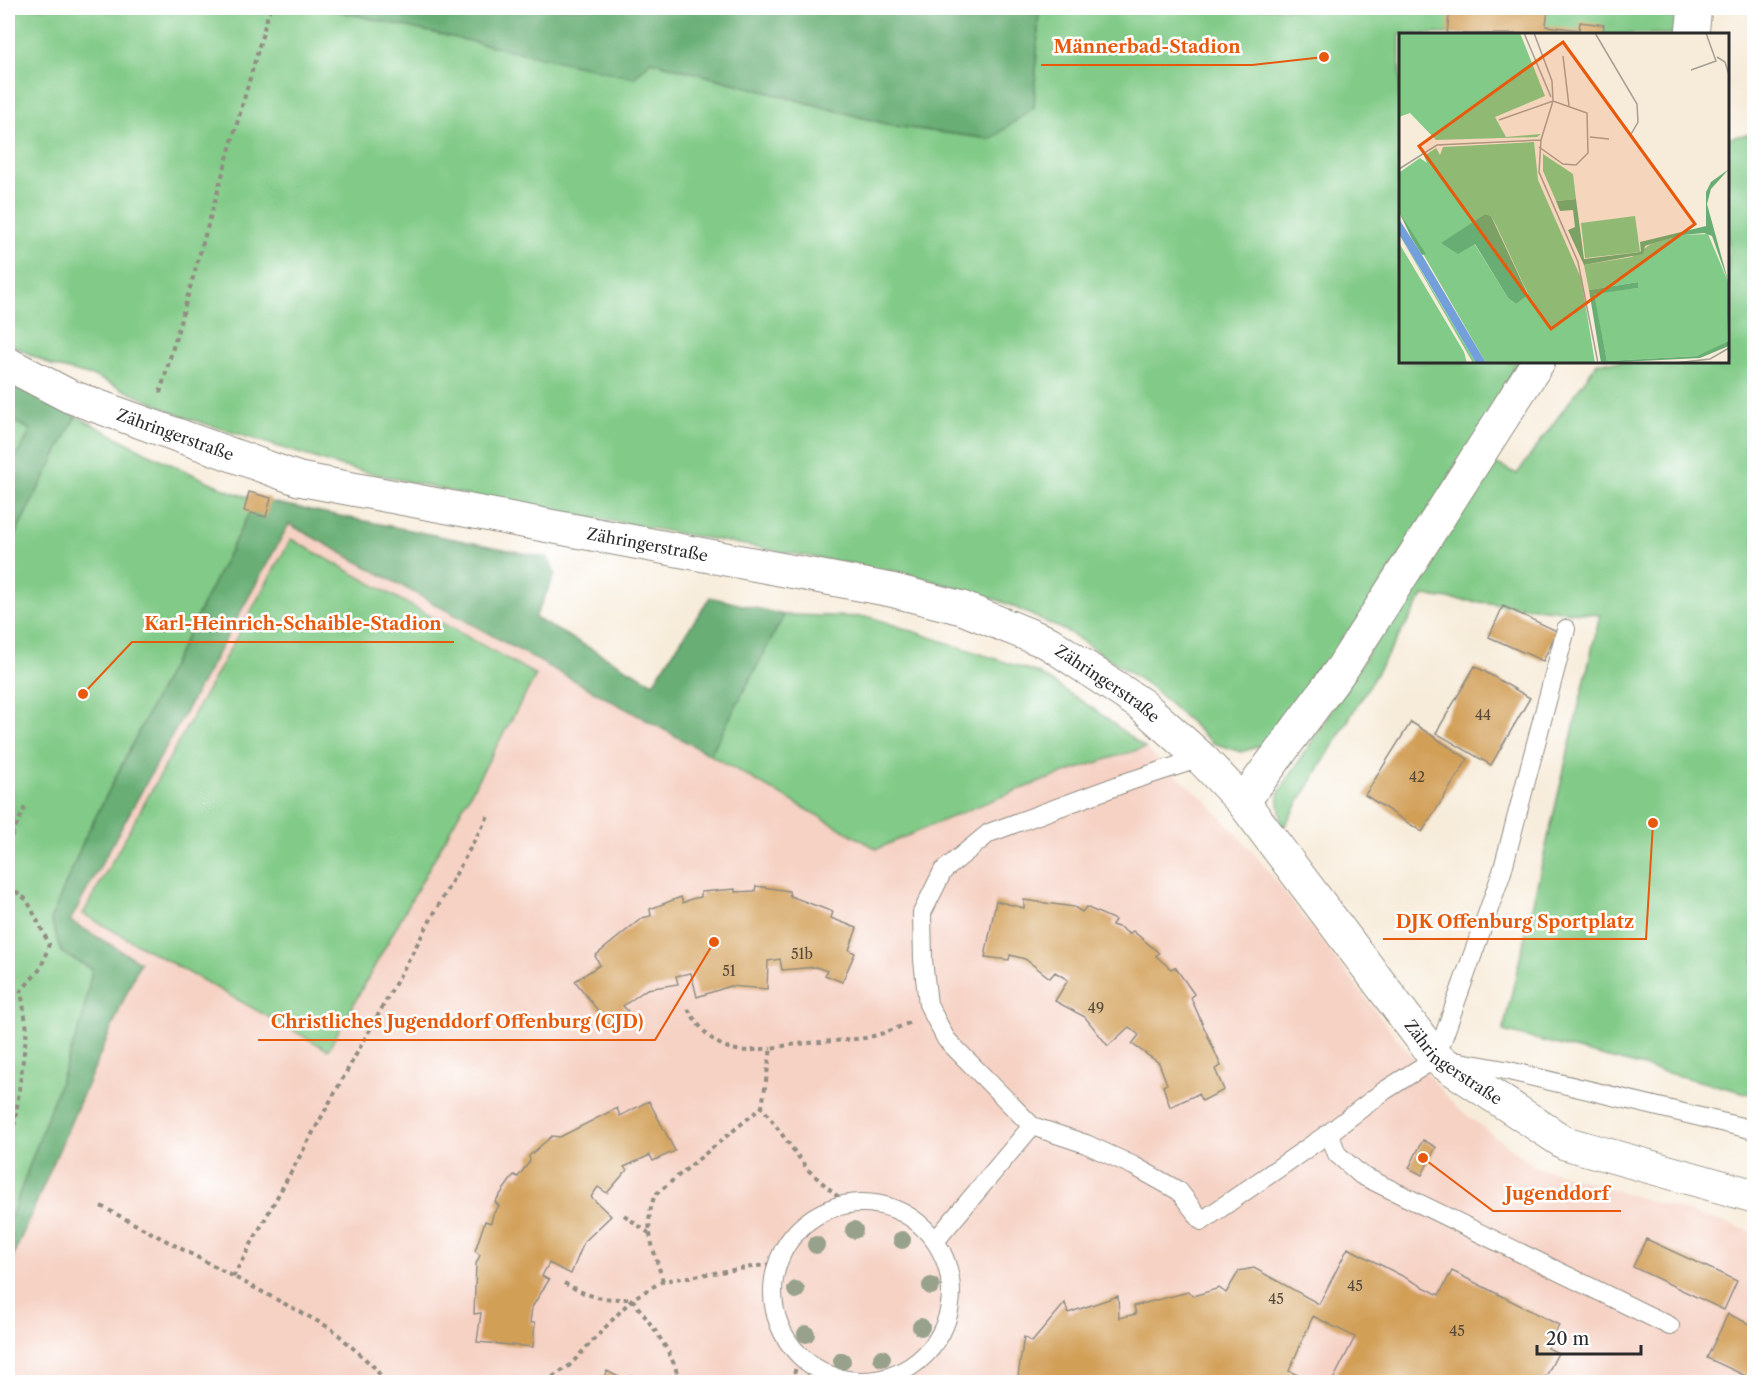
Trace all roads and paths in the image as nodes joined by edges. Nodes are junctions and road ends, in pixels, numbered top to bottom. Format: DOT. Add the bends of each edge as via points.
graph roads {
  1 [pos="270,8"];
  2 [pos="1695,8"];
  3 [pos="1692,33"];
  4 [pos="1537,363"];
  5 [pos="8,364"];
  6 [pos="150,426"];
  7 [pos="1566,629"];
  8 [pos="1202,759"];
  9 [pos="1243,802"];
  10 [pos="26,805"];
  11 [pos="488,816"];
  12 [pos="8,844"];
  13 [pos="8,886"];
  14 [pos="8,983"];
  15 [pos="21,991"];
  16 [pos="688,1009"];
  17 [pos="933,1013"];
  18 [pos="771,1048"];
  19 [pos="1436,1058"];
  20 [pos="762,1107"];
  21 [pos="1032,1126"];
  22 [pos="1755,1130"];
  23 [pos="1329,1133"];
  24 [pos="8,1143"];
  25 [pos="1755,1196"];
  26 [pos="845,1203"];
  27 [pos="101,1206"];
  28 [pos="624,1215"];
  29 [pos="650,1233"];
  30 [pos="936,1240"];
  31 [pos="777,1263"];
  32 [pos="233,1277"];
  33 [pos="663,1281"];
  34 [pos="564,1283"];
  35 [pos="632,1299"];
  36 [pos="1670,1326"];
  37 [pos="799,1356"];
  38 [pos="857,1382"];
  39 [pos="385,1383"];
  40 [pos="545,1383"];
  41 [pos="679,1383"];
  42 [pos="792,1383"];
  1 -- 6 [label="path"];
  2 -- 3 [label="street"];
  4 -- 9 [label="street" via="1343,667"];
  5 -- 6 [label="street, Zähringerstraße" via="69,396"];
  6 -- 8 [label="street, Zähringerstraße" via="299,479 891,590 962,608 1049,643 1142,705"];
  7 -- 19 [label="lane" via="1502,872"];
  8 -- 9 [label="street, Zähringerstraße"];
  8 -- 17 [label="lane" via="988,833 943,871 922,913 928,1004"];
  9 -- 19 [label="street, Zähringerstraße"];
  10 -- 12 [label="path"];
  11 -- 32 [label="path"];
  13 -- 15 [label="path" via="27,900 49,944 41,968"];
  14 -- 15 [label="path"];
  15 -- 24 [label="path" via="27,1029 15,1122"];
  16 -- 18 [label="path" via="700,1029 720,1044 737,1050"];
  17 -- 18 [label="path" via="865,1038"];
  17 -- 21 [label="lane" via="946,1039"];
  18 -- 20 [label="path"];
  19 -- 22 [label="lane" via="1505,1070"];
  19 -- 23 [label="lane"];
  19 -- 25 [label="street, Zähringerstraße" via="1565,1143"];
  20 -- 26 [label="path" via="808,1170"];
  20 -- 29 [label="path" via="656,1195 649,1211"];
  21 -- 23 [label="lane" via="1086,1144 1179,1191 1202,1221"];
  21 -- 30 [label="lane"];
  23 -- 36 [label="lane" via="1337,1154 1361,1175"];
  26 -- 30 [label="lane" via="871,1202 896,1208 918,1221"];
  26 -- 31 [label="lane" via="822,1211 803,1224 787,1242"];
  27 -- 32 [label="path"];
  28 -- 29 [label="path"];
  29 -- 33 [label="path"];
  30 -- 38 [label="lane" via="948,1266 952,1294 942,1331 911,1367 885,1378"];
  31 -- 33 [label="path"];
  31 -- 37 [label="lane" via="772,1288 774,1313"];
  32 -- 39 [label="path" via="332,1329 375,1368"];
  33 -- 35 [label="path"];
  34 -- 35 [label="path" via="601,1299"];
  35 -- 40 [label="path" via="569,1366"];
  35 -- 41 [label="path" via="662,1342"];
  37 -- 38 [label="lane" via="816,1370"];
  37 -- 42 [label="path"];
}
